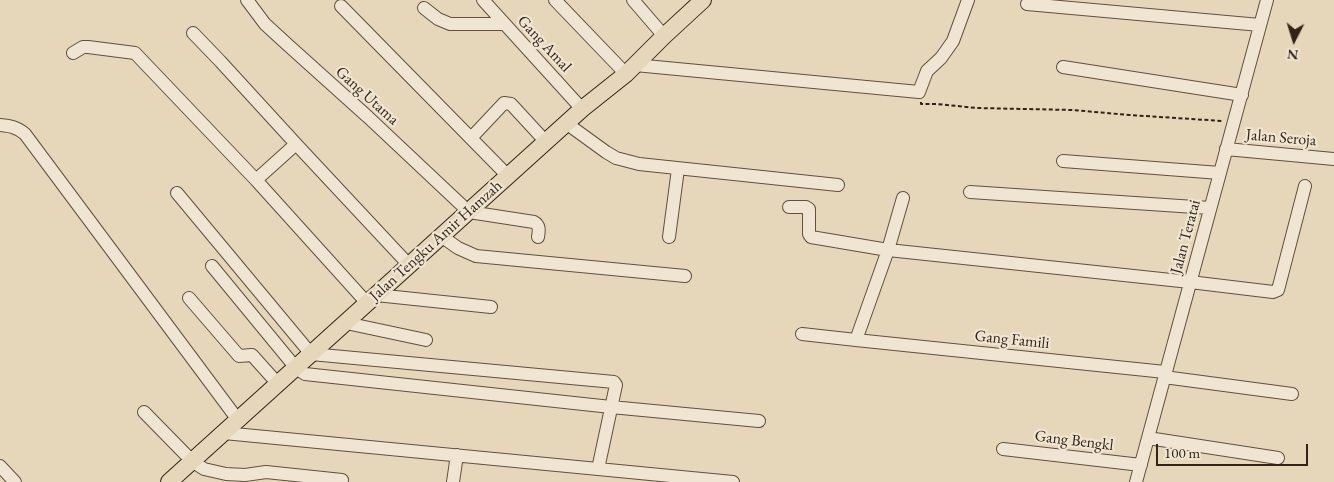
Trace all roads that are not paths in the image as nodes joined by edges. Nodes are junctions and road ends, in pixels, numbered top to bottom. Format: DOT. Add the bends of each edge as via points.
graph roads {
  1 [pos="247,0"];
  2 [pos="483,0"];
  3 [pos="555,0"];
  4 [pos="632,0"];
  5 [pos="703,0"];
  6 [pos="968,0"];
  7 [pos="1267,0"];
  8 [pos="1027,4"];
  9 [pos="341,6"];
  10 [pos="424,8"];
  11 [pos="504,24"];
  12 [pos="1260,25"];
  13 [pos="194,33"];
  14 [pos="664,36"];
  15 [pos="73,53"];
  16 [pos="1063,67"];
  17 [pos="630,70"];
  18 [pos="1242,95"];
  19 [pos="582,109"];
  20 [pos="566,123"];
  21 [pos="0,125"];
  22 [pos="471,138"];
  23 [pos="546,142"];
  24 [pos="296,144"];
  25 [pos="1226,149"];
  26 [pos="1334,159"];
  27 [pos="1063,161"];
  28 [pos="678,169"];
  29 [pos="1220,174"];
  30 [pos="508,176"];
  31 [pos="256,180"];
  32 [pos="838,185"];
  33 [pos="1305,186"];
  34 [pos="970,192"];
  35 [pos="177,193"];
  36 [pos="903,198"];
  37 [pos="789,207"];
  38 [pos="1210,208"];
  39 [pos="469,212"];
  40 [pos="441,236"];
  41 [pos="538,237"];
  42 [pos="669,237"];
  43 [pos="888,250"];
  44 [pos="409,265"];
  45 [pos="212,266"];
  46 [pos="685,276"];
  47 [pos="1190,282"];
  48 [pos="188,298"];
  49 [pos="372,299"];
  50 [pos="490,307"];
  51 [pos="346,323"];
  52 [pos="802,334"];
  53 [pos="426,340"];
  54 [pos="856,340"];
  55 [pos="310,354"];
  56 [pos="296,368"];
  57 [pos="1165,374"];
  58 [pos="278,384"];
  59 [pos="1292,394"];
  60 [pos="611,407"];
  61 [pos="144,412"];
  62 [pos="238,420"];
  63 [pos="759,420"];
  64 [pos="224,433"];
  65 [pos="1148,438"];
  66 [pos="1003,449"];
  67 [pos="456,455"];
  68 [pos="1278,458"];
  69 [pos="192,461"];
  70 [pos="1141,465"];
  71 [pos="0,466"];
  72 [pos="598,469"];
  73 [pos="342,480"];
  74 [pos="15,482"];
  75 [pos="169,482"];
  76 [pos="453,482"];
  77 [pos="733,482"];
  78 [pos="1136,482"];
  1 -- 39 [label="street, Gang Utama" via="265,24 288,46"];
  2 -- 11 [label="street, Gang Amal"];
  3 -- 17 [label="street"];
  4 -- 14 [label="street"];
  5 -- 14 [label="main road, Jalan Tengku Amir Hamzah"];
  6 -- 17 [label="street" via="953,41 927,71 919,92"];
  7 -- 12 [label="street, Jalan Teratai"];
  8 -- 12 [label="street"];
  9 -- 22 [label="street"];
  10 -- 11 [label="street" via="450,24"];
  11 -- 19 [label="street, Gang Amal"];
  12 -- 18 [label="street, Jalan Teratai"];
  13 -- 24 [label="street"];
  14 -- 17 [label="main road, Jalan Tengku Amir Hamzah"];
  15 -- 31 [label="street" via="88,46 135,53"];
  16 -- 18 [label="street"];
  17 -- 19 [label="main road, Jalan Tengku Amir Hamzah"];
  18 -- 25 [label="street, Jalan Teratai"];
  19 -- 20 [label="main road, Jalan Tengku Amir Hamzah"];
  20 -- 23 [label="main road, Jalan Tengku Amir Hamzah"];
  20 -- 28 [label="street" via="616,158"];
  21 -- 62 [label="street" via="14,126 25,134"];
  22 -- 23 [label="street" via="508,103"];
  22 -- 30 [label="street"];
  23 -- 30 [label="main road, Jalan Tengku Amir Hamzah"];
  24 -- 31 [label="street"];
  24 -- 44 [label="street"];
  25 -- 26 [label="street, Jalan Seroja"];
  25 -- 29 [label="street, Jalan Teratai"];
  27 -- 29 [label="street"];
  28 -- 32 [label="street"];
  28 -- 42 [label="street"];
  29 -- 38 [label="street, Jalan Teratai"];
  30 -- 39 [label="main road, Jalan Tengku Amir Hamzah"];
  31 -- 49 [label="street"];
  33 -- 47 [label="street" via="1278,290 1261,291"];
  34 -- 38 [label="street"];
  35 -- 55 [label="street"];
  36 -- 43 [label="street"];
  37 -- 43 [label="street" via="809,209 811,236"];
  38 -- 47 [label="street, Jalan Teratai"];
  39 -- 40 [label="main road, Jalan Tengku Amir Hamzah"];
  39 -- 41 [label="street" via="534,222 539,226"];
  40 -- 44 [label="main road, Jalan Tengku Amir Hamzah"];
  40 -- 46 [label="street" via="476,256"];
  43 -- 47 [label="street"];
  43 -- 54 [label="street"];
  44 -- 49 [label="main road, Jalan Tengku Amir Hamzah"];
  45 -- 56 [label="street"];
  47 -- 57 [label="street, Jalan Teratai"];
  48 -- 58 [label="street" via="239,356 252,355"];
  49 -- 50 [label="street"];
  49 -- 51 [label="main road, Jalan Tengku Amir Hamzah"];
  51 -- 53 [label="street"];
  51 -- 55 [label="main road, Jalan Tengku Amir Hamzah"];
  52 -- 54 [label="street, Gang Famili"];
  54 -- 57 [label="street, Gang Famili"];
  55 -- 56 [label="main road, Jalan Tengku Amir Hamzah"];
  55 -- 60 [label="street" via="614,382"];
  56 -- 58 [label="main road, Jalan Tengku Amir Hamzah"];
  56 -- 60 [label="street" via="314,376"];
  57 -- 59 [label="street, Gang Famili"];
  57 -- 65 [label="street, Jalan Teratai"];
  58 -- 62 [label="main road, Jalan Tengku Amir Hamzah"];
  60 -- 63 [label="street"];
  60 -- 72 [label="street"];
  61 -- 69 [label="street"];
  62 -- 64 [label="main road, Jalan Tengku Amir Hamzah"];
  64 -- 67 [label="street"];
  64 -- 69 [label="main road, Jalan Tengku Amir Hamzah"];
  65 -- 68 [label="street"];
  65 -- 70 [label="street, Jalan Teratai"];
  66 -- 70 [label="street, Gang Bengkl"];
  67 -- 72 [label="street"];
  67 -- 76 [label="street"];
  69 -- 73 [label="street" via="204,469 226,474 266,472"];
  69 -- 75 [label="main road, Jalan Tengku Amir Hamzah"];
  70 -- 78 [label="street, Jalan Teratai"];
  71 -- 74 [label="street"];
  72 -- 77 [label="street"];
}
